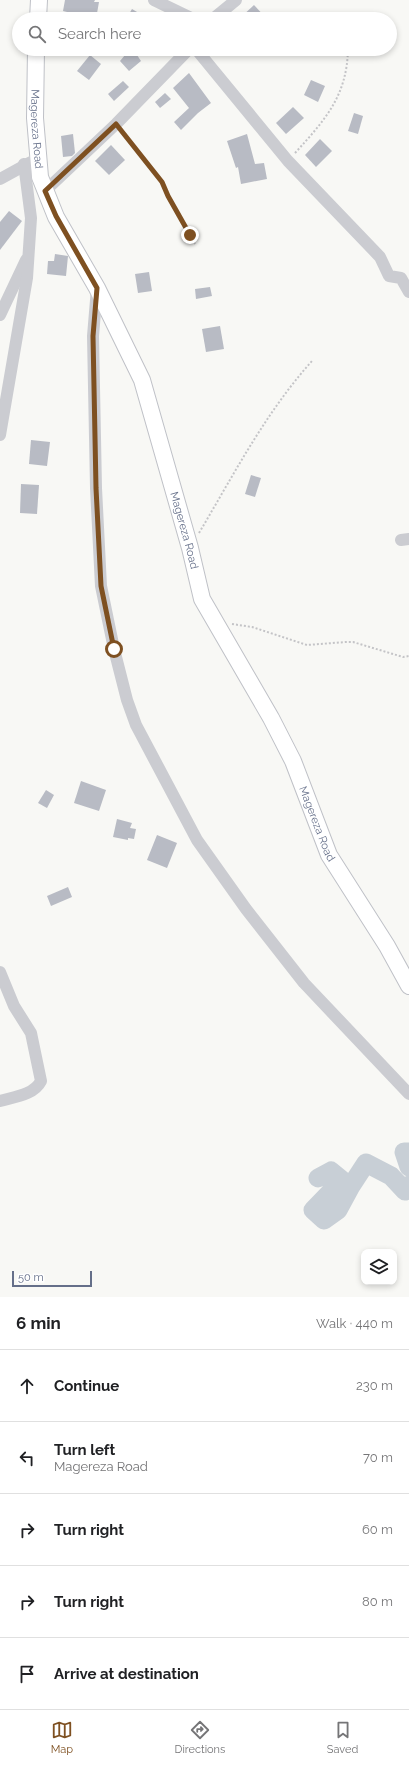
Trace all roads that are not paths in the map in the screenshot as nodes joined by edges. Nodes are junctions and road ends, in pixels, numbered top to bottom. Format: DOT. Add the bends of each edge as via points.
graph roads {
  1 [pos="39,0"];
  2 [pos="154,0"];
  3 [pos="236,0"];
  4 [pos="38,12"];
  5 [pos="179,12"];
  6 [pos="221,12"];
  7 [pos="36,56"];
  8 [pos="182,56"];
  9 [pos="202,56"];
  10 [pos="31,162"];
  11 [pos="0,179"];
  12 [pos="45,191"];
  13 [pos="28,257"];
  14 [pos="97,288"];
  15 [pos="409,292"];
  16 [pos="0,315"];
  17 [pos="0,435"];
  18 [pos="0,972"];
  19 [pos="409,986"];
  20 [pos="409,1094"];
  21 [pos="0,1101"];
  1 -- 4 [label="street"];
  2 -- 5 [label="street"];
  3 -- 6 [label="street"];
  7 -- 10 [label="street, Magereza Road"];
  8 -- 12 [label="street" via="116,124"];
  9 -- 15 [label="street" via="288,161 380,257 389,276 401,278"];
  10 -- 11 [label="street"];
  10 -- 12 [label="street, Magereza Road"];
  10 -- 13 [label="street"];
  12 -- 14 [label="street, Magereza Road" via="56,216"];
  13 -- 16 [label="street"];
  13 -- 17 [label="street" via="26,291"];
  14 -- 19 [label="street, Magereza Road" via="142,380 202,599 293,761 329,855 388,946"];
  14 -- 20 [label="street" via="93,336 101,586 114,649 136,725 197,840 246,909 304,983"];
  18 -- 21 [label="street" via="14,1006 30,1033 41,1081 38,1087 25,1094"];
}
